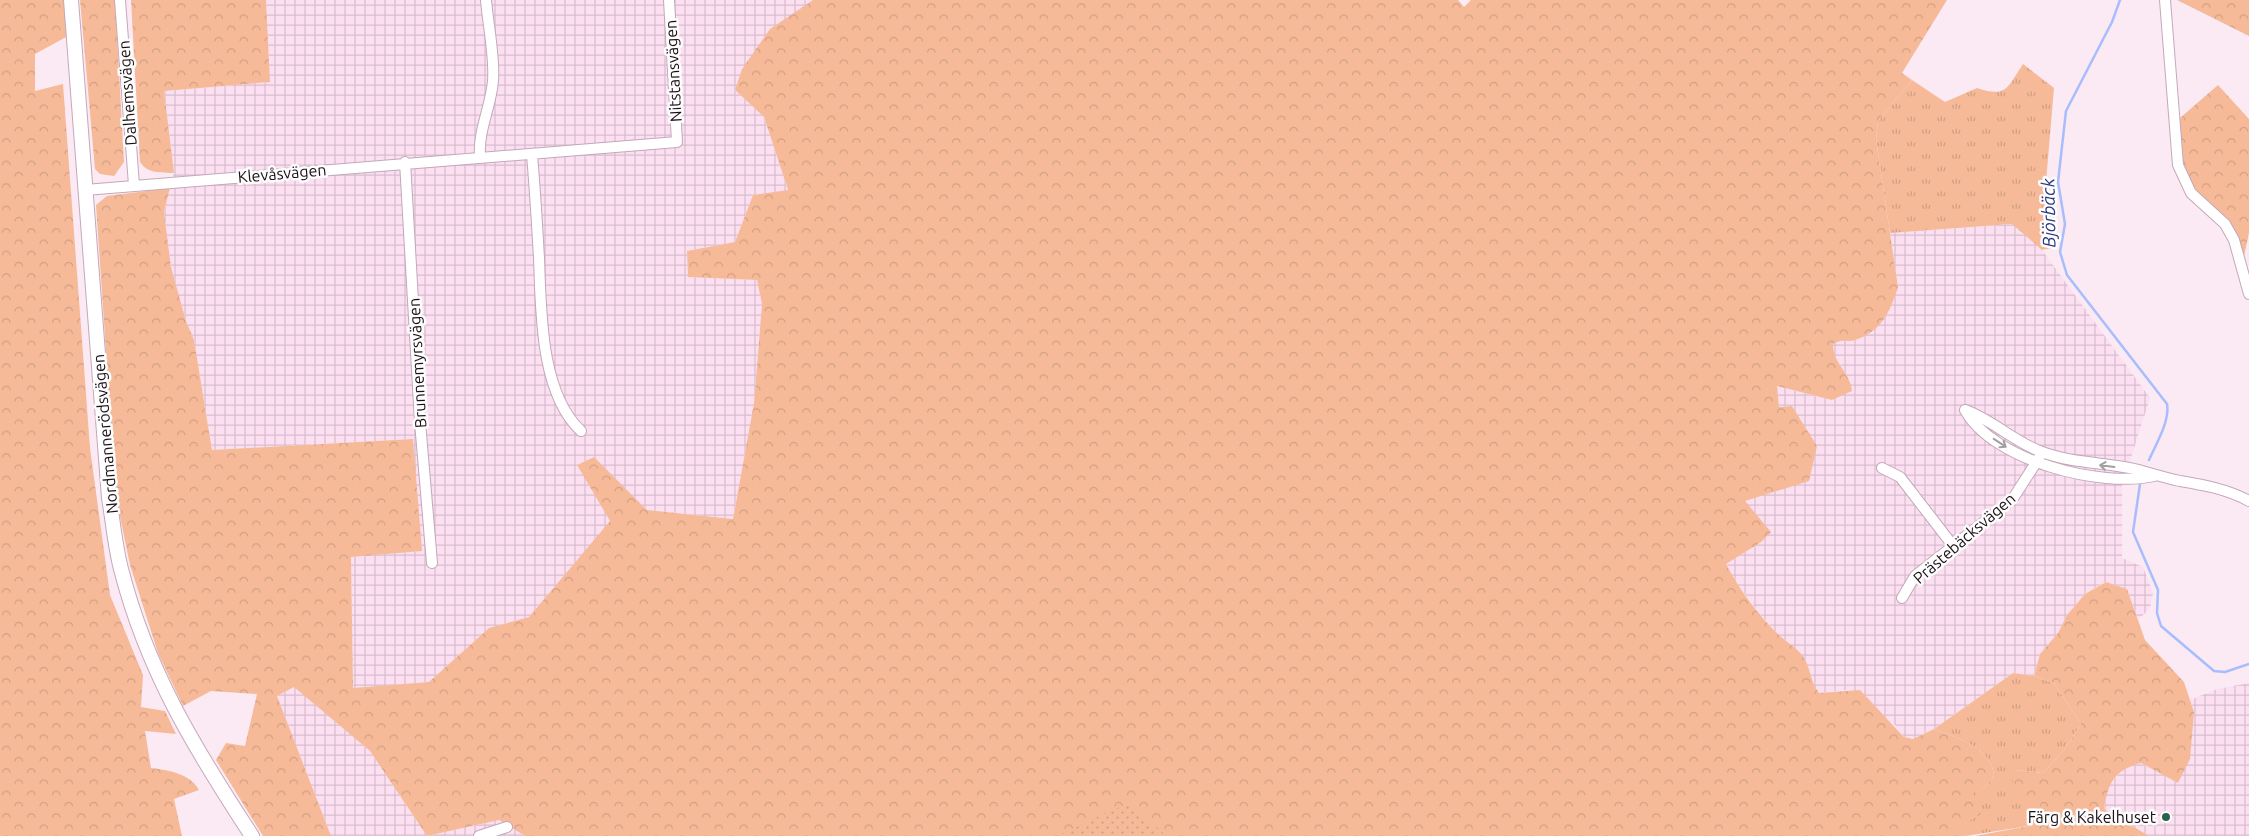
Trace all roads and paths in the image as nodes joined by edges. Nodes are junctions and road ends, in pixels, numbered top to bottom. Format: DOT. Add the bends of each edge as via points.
graph roads {
  1 [pos="71,0"];
  2 [pos="120,0"];
  3 [pos="486,0"];
  4 [pos="669,0"];
  5 [pos="2165,0"];
  6 [pos="677,142"];
  7 [pos="532,155"];
  8 [pos="480,156"];
  9 [pos="406,162"];
  10 [pos="134,185"];
  11 [pos="85,190"];
  12 [pos="2249,294"];
  13 [pos="581,431"];
  14 [pos="2042,452"];
  15 [pos="2036,463"];
  16 [pos="1882,468"];
  17 [pos="2154,476"];
  18 [pos="2249,501"];
  19 [pos="1954,547"];
  20 [pos="432,563"];
  21 [pos="1902,598"];
  22 [pos="507,827"];
  23 [pos="252,836"];
  24 [pos="479,836"];
  1 -- 11 [label="main road, Nordmannerödsvägen"];
  2 -- 10 [label="street, Dalhemsvägen"];
  3 -- 8 [label="street" via="493,79 479,142"];
  4 -- 6 [label="street, Nitstansvägen"];
  5 -- 12 [label="street" via="2178,165 2192,193 2225,224 2234,240"];
  6 -- 7 [label="street, Klevåsvägen"];
  7 -- 8 [label="street, Klevåsvägen"];
  7 -- 13 [label="street" via="546,351 556,391 567,415"];
  8 -- 9 [label="street, Klevåsvägen"];
  9 -- 10 [label="street, Klevåsvägen"];
  9 -- 20 [label="street, Brunnemyrsvägen" via="420,422"];
  10 -- 11 [label="street, Klevåsvägen"];
  11 -- 23 [label="main road, Nordmannerödsvägen" via="109,498 121,567 162,688 201,757"];
  14 -- 15 [label="street, Prästebäcksvägen"];
  14 -- 15 [label="street, one-way" via="1965,410 1983,432"];
  17 -- 14 [label="street, one-way" via="2140,470 2082,463"];
  15 -- 17 [label="street" via="2109,477 2138,480"];
  15 -- 19 [label="street, Prästebäcksvägen" via="2012,500"];
  16 -- 19 [label="street" via="1900,476"];
  17 -- 18 [label="street" via="2220,489"];
  19 -- 21 [label="street, Prästebäcksvägen" via="1915,576"];
  22 -- 24 [label="street"];
}
